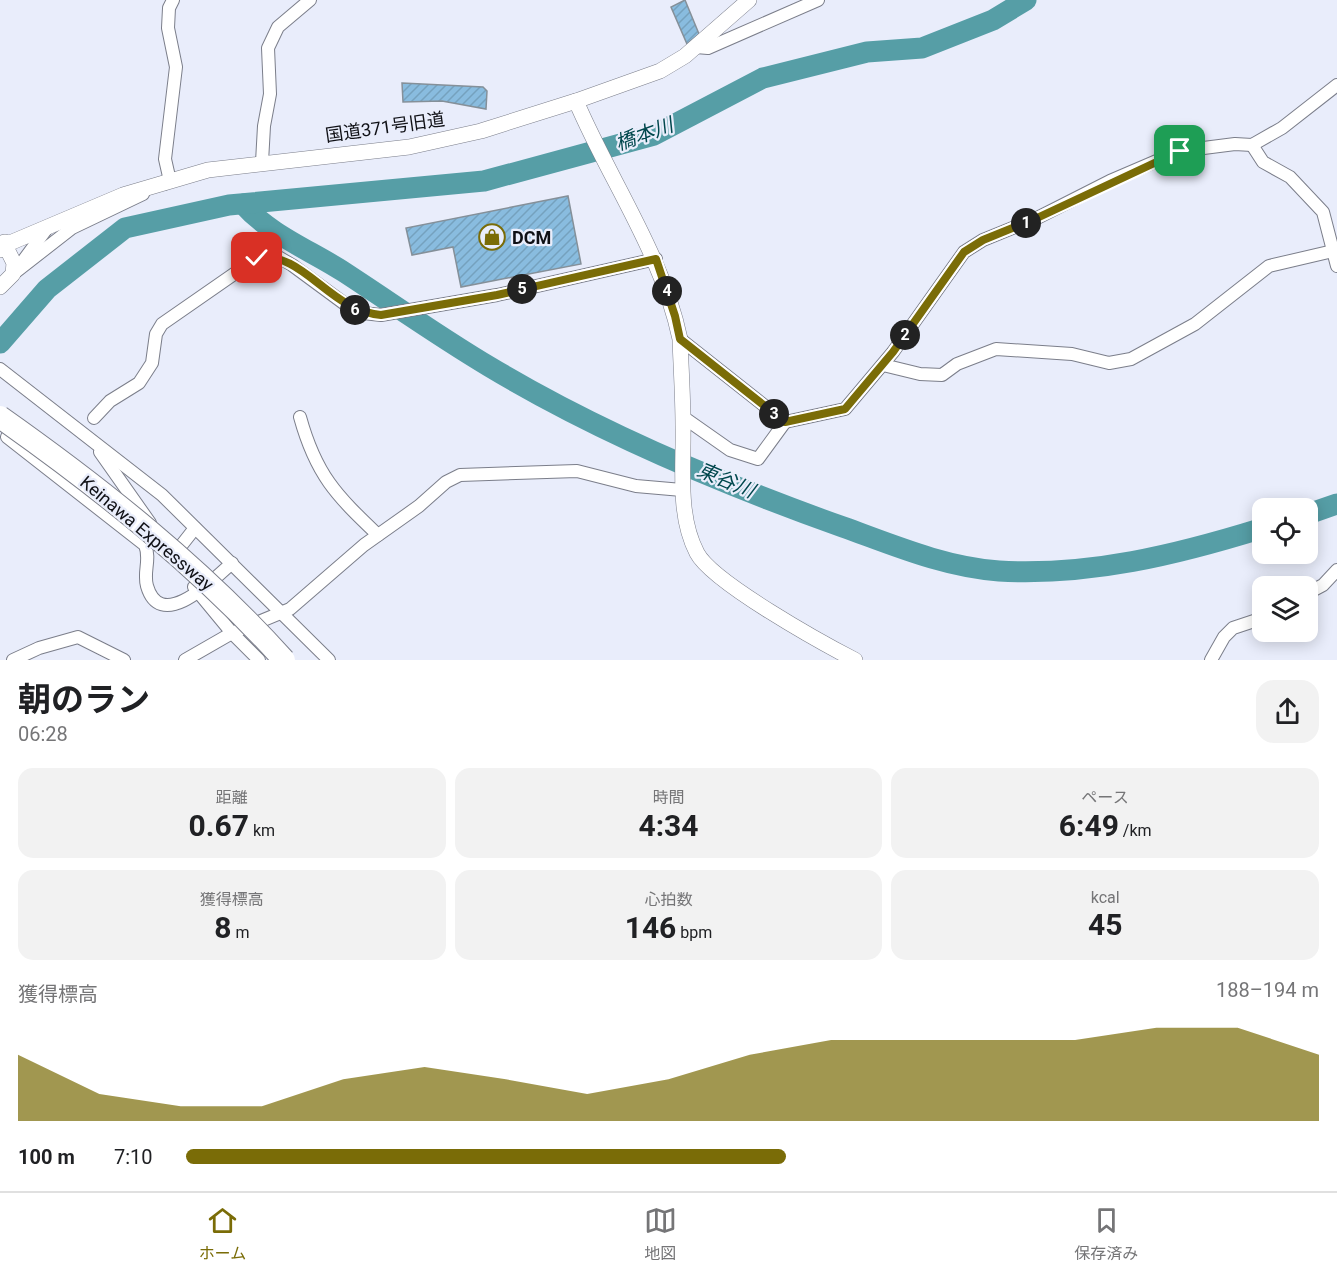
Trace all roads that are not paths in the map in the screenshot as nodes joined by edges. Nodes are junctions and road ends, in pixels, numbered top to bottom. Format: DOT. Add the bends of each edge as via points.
graph roads {
  1 [pos="173,0"];
  2 [pos="310,0"];
  3 [pos="749,0"];
  4 [pos="818,0"];
  5 [pos="696,47"];
  6 [pos="1337,85"];
  7 [pos="576,101"];
  8 [pos="1252,145"];
  9 [pos="262,162"];
  10 [pos="170,181"];
  11 [pos="48,226"];
  12 [pos="3,246"];
  13 [pos="1333,251"];
  14 [pos="656,259"];
  15 [pos="1337,266"];
  16 [pos="13,274"];
  17 [pos="0,287"];
  18 [pos="680,339"];
  19 [pos="883,365"];
  20 [pos="0,369"];
  21 [pos="300,417"];
  22 [pos="94,418"];
  23 [pos="683,421"];
  24 [pos="785,422"];
  25 [pos="4,427"];
  26 [pos="90,438"];
  27 [pos="682,484"];
  28 [pos="195,528"];
  29 [pos="378,535"];
  30 [pos="172,557"];
  31 [pos="232,563"];
  32 [pos="1337,570"];
  33 [pos="1318,588"];
  34 [pos="198,592"];
  35 [pos="282,613"];
  36 [pos="1252,622"];
  37 [pos="231,633"];
  38 [pos="13,660"];
  39 [pos="124,660"];
  40 [pos="185,660"];
  41 [pos="259,660"];
  42 [pos="284,660"];
  43 [pos="329,660"];
  44 [pos="855,660"];
  45 [pos="1211,660"];
  1 -- 10 [label="street" via="168,28 176,67 165,159"];
  2 -- 9 [label="street" via="278,27 268,48 270,94"];
  3 -- 5 [label="street, 国道371号旧道"];
  4 -- 5 [label="street" via="708,48"];
  5 -- 7 [label="street, 国道371号旧道" via="660,71"];
  6 -- 8 [label="street" via="1282,128"];
  7 -- 9 [label="street, 国道371号旧道" via="481,131 410,147"];
  7 -- 14 [label="street"];
  8 -- 13 [label="street" via="1263,162 1290,177 1323,212"];
  8 -- 19 [label="street" via="1180,151 983,240 964,252"];
  9 -- 10 [label="street, 国道371号旧道" via="208,170"];
  10 -- 11 [label="street, 国道371号旧道" via="123,195"];
  10 -- 16 [label="street" via="72,228"];
  11 -- 12 [label="street, 国道371号旧道"];
  11 -- 16 [label="street"];
  12 -- 16 [label="street" via="14,263"];
  13 -- 15 [label="street"];
  13 -- 19 [label="street" via="1269,266 1195,324 1131,359 1109,363 1072,354 996,349 957,364 942,375"];
  14 -- 18 [label="street"];
  14 -- 22 [label="street" via="497,295 381,315 349,307 280,258 257,258 162,324 156,334 152,363 139,383 110,401"];
  16 -- 17 [label="street"];
  18 -- 23 [label="street"];
  18 -- 24 [label="street"];
  19 -- 24 [label="street" via="845,409"];
  20 -- 26 [label="street"];
  21 -- 29 [label="street" via="323,477"];
  23 -- 24 [label="street" via="730,450 758,459"];
  23 -- 27 [label="street"];
  25 -- 34 [label="street" via="145,545 146,584 153,597 169,605 184,602"];
  25 -- 42 [label="highway, Keinawa Expressway, bridge" via="137,520 214,589"];
  26 -- 28 [label="street" via="162,495"];
  26 -- 30 [label="street"];
  27 -- 29 [label="street" via="636,486 577,471 460,475"];
  27 -- 44 [label="street" via="691,538 697,554 713,572 818,641"];
  28 -- 30 [label="street"];
  28 -- 31 [label="street"];
  29 -- 35 [label="street"];
  30 -- 34 [label="street"];
  31 -- 34 [label="street"];
  31 -- 35 [label="street"];
  32 -- 33 [label="street"];
  34 -- 37 [label="street"];
  35 -- 37 [label="street"];
  35 -- 43 [label="street"];
  36 -- 45 [label="street" via="1233,628"];
  37 -- 40 [label="street"];
  37 -- 41 [label="street"];
  38 -- 39 [label="street" via="78,637"];
}
